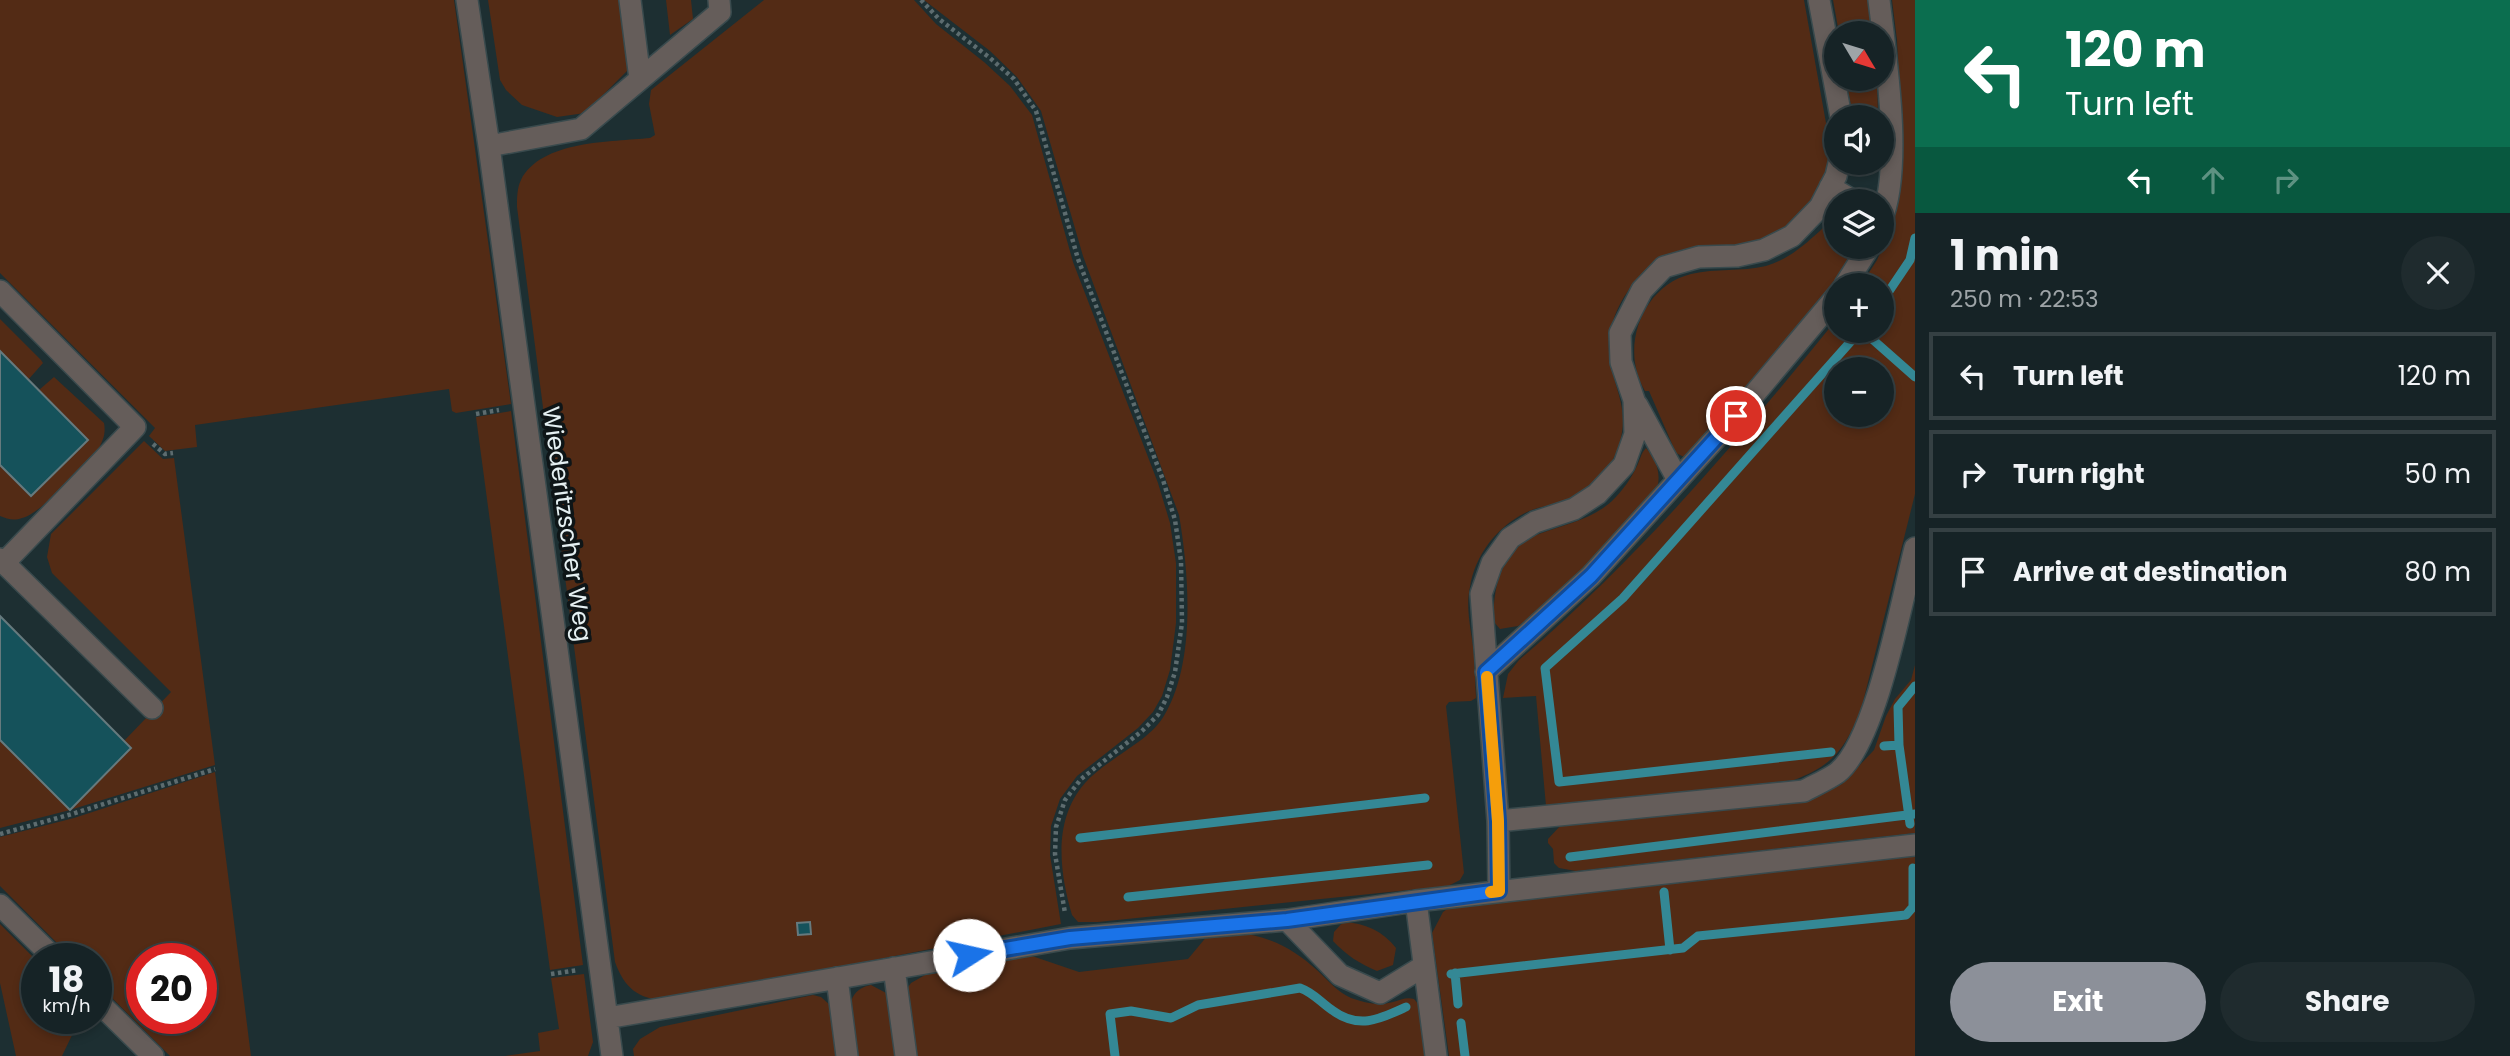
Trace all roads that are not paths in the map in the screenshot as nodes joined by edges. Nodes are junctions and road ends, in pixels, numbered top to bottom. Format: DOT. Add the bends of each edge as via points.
graph roads {
  1 [pos="467,0"];
  2 [pos="630,0"];
  3 [pos="719,0"];
  4 [pos="1819,0"];
  5 [pos="1880,0"];
  6 [pos="640,79"];
  7 [pos="1839,105"];
  8 [pos="489,146"];
  9 [pos="1836,175"];
  10 [pos="1830,187"];
  11 [pos="1833,189"];
  12 [pos="1889,189"];
  13 [pos="0,291"];
  14 [pos="1824,311"];
  15 [pos="1634,400"];
  16 [pos="1678,480"];
  17 [pos="1915,548"];
  18 [pos="2,561"];
  19 [pos="1486,672"];
  20 [pos="152,708"];
  21 [pos="1498,821"];
  22 [pos="1915,845"];
  23 [pos="1499,891"];
  24 [pos="1416,901"];
  25 [pos="0,905"];
  26 [pos="1287,920"];
  27 [pos="39,943"];
  28 [pos="1424,966"];
  29 [pos="894,968"];
  30 [pos="837,978"];
  31 [pos="112,1016"];
  32 [pos="607,1018"];
  33 [pos="153,1056"];
  34 [pos="612,1056"];
  35 [pos="847,1056"];
  36 [pos="906,1056"];
  37 [pos="1436,1056"];
  1 -- 8 [label="lane, Wiederitzscher Weg"];
  2 -- 6 [label="lane"];
  3 -- 6 [label="lane" via="720,12"];
  4 -- 7 [label="lane"];
  5 -- 12 [label="lane" via="1891,144"];
  6 -- 8 [label="lane" via="581,129"];
  8 -- 32 [label="lane, Wiederitzscher Weg"];
  9 -- 10 [label="lane"];
  10 -- 11 [label="lane"];
  10 -- 15 [label="lane" via="1820,207 1792,236 1764,250 1699,257 1664,267 1642,290 1620,333 1621,362"];
  13 -- 18 [label="lane" via="135,427"];
  14 -- 16 [label="lane"];
  15 -- 16 [label="lane"];
  15 -- 19 [label="lane" via="1635,435 1624,465 1597,494 1510,538 1492,563 1481,594"];
  16 -- 19 [label="lane" via="1591,576"];
  17 -- 21 [label="lane" via="1877,696 1859,745 1838,772 1804,791"];
  18 -- 20 [label="lane"];
  19 -- 21 [label="lane"];
  21 -- 23 [label="lane"];
  22 -- 23 [label="lane"];
  23 -- 24 [label="lane"];
  24 -- 26 [label="lane"];
  24 -- 28 [label="lane"];
  25 -- 27 [label="lane"];
  26 -- 28 [label="lane" via="1340,975 1380,993"];
  26 -- 29 [label="lane" via="1070,938"];
  28 -- 37 [label="lane"];
  29 -- 30 [label="lane"];
  29 -- 36 [label="lane"];
  30 -- 32 [label="lane"];
  30 -- 35 [label="lane"];
  31 -- 33 [label="lane"];
  32 -- 34 [label="lane, Wiederitzscher Weg"];
}
